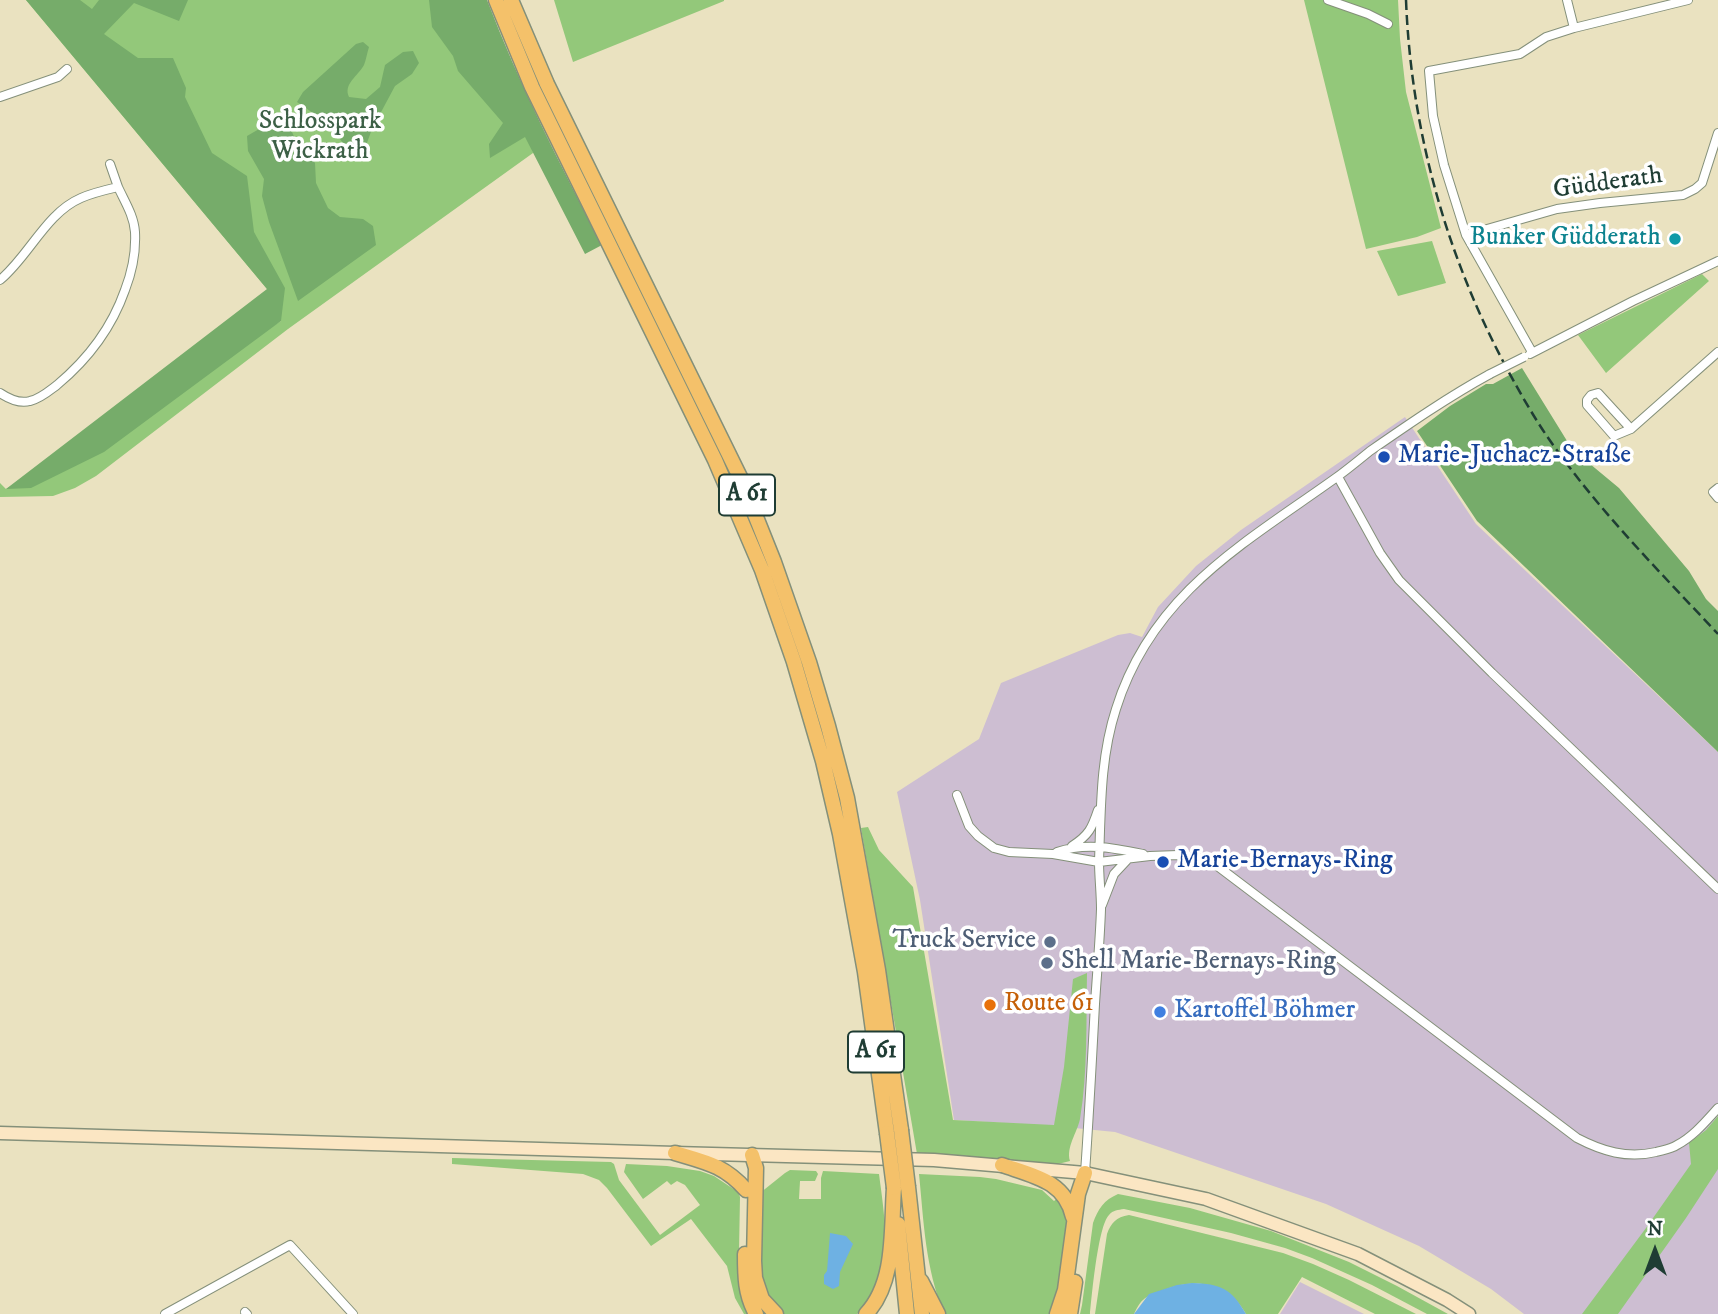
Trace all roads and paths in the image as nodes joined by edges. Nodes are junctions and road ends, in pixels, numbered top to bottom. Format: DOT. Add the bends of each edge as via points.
graph roads {
  1 [pos="496,0"];
  2 [pos="511,0"];
  3 [pos="1328,0"];
  4 [pos="1567,0"];
  5 [pos="1688,0"];
  6 [pos="1388,24"];
  7 [pos="1574,28"];
  8 [pos="67,69"];
  9 [pos="0,97"];
  10 [pos="1718,134"];
  11 [pos="110,163"];
  12 [pos="118,187"];
  13 [pos="1466,235"];
  14 [pos="1718,261"];
  15 [pos="0,280"];
  16 [pos="1718,352"];
  17 [pos="1528,355"];
  18 [pos="0,393"];
  19 [pos="1631,429"];
  20 [pos="1338,477"];
  21 [pos="1718,488"];
  22 [pos="1718,498"];
  23 [pos="957,795"];
  24 [pos="1100,804"];
  25 [pos="1100,846"];
  26 [pos="1069,848"];
  27 [pos="1053,854"];
  28 [pos="1150,856"];
  29 [pos="1128,859"];
  30 [pos="1099,862"];
  31 [pos="1718,889"];
  32 [pos="1101,908"];
  33 [pos="1718,1108"];
  34 [pos="894,1131"];
  35 [pos="0,1133"];
  36 [pos="675,1153"];
  37 [pos="752,1155"];
  38 [pos="1003,1165"];
  39 [pos="1084,1172"];
  40 [pos="901,1187"];
  41 [pos="746,1190"];
  42 [pos="1074,1222"];
  43 [pos="918,1273"];
  44 [pos="165,1314"];
  45 [pos="353,1314"];
  46 [pos="756,1314"];
  47 [pos="776,1314"];
  48 [pos="866,1314"];
  49 [pos="907,1314"];
  50 [pos="922,1314"];
  51 [pos="938,1314"];
  52 [pos="1057,1314"];
  53 [pos="1070,1314"];
  54 [pos="1469,1314"];
  1 -- 34 [label="highway, A 61" via="532,87 715,460 762,570 823,761"];
  2 -- 34 [label="highway, A 61" via="547,84 740,477 809,662 847,798 878,970"];
  3 -- 6 [label="street"];
  4 -- 7 [label="street"];
  5 -- 7 [label="street"];
  7 -- 13 [label="street" via="1546,37 1520,54 1429,71 1444,165"];
  8 -- 9 [label="street" via="58,77"];
  10 -- 13 [label="street, Güdderath" via="1702,183 1683,195 1557,209"];
  11 -- 12 [label="street"];
  12 -- 15 [label="street" via="79,198 63,209"];
  12 -- 18 [label="street" via="135,230 134,256 125,290 101,337 73,372 46,394 17,402"];
  13 -- 17 [label="street"];
  14 -- 17 [label="street"];
  16 -- 19 [label="street"];
  17 -- 20 [label="street, bridge" via="1448,397"];
  19 -- 19 [label="street" via="1598,393 1587,400 1614,436"];
  20 -- 24 [label="street" via="1204,574 1158,624 1116,708"];
  20 -- 31 [label="street" via="1399,580"];
  21 -- 22 [label="street" via="1713,492"];
  23 -- 27 [label="street" via="969,825 994,848"];
  24 -- 25 [label="street"];
  24 -- 26 [label="street" via="1085,838"];
  25 -- 26 [label="street"];
  25 -- 28 [label="street"];
  25 -- 30 [label="street"];
  26 -- 27 [label="street"];
  27 -- 30 [label="street"];
  28 -- 29 [label="street"];
  28 -- 33 [label="street" via="1178,855 1216,865 1597,1149 1645,1155 1676,1146"];
  29 -- 30 [label="street"];
  29 -- 32 [label="street" via="1114,874"];
  30 -- 32 [label="street"];
  32 -- 39 [label="street"];
  34 -- 40 [label="highway, A 61, bridge"];
  35 -- 36 [label="main road"];
  36 -- 37 [label="main road"];
  36 -- 41 [label="highway" via="722,1169"];
  37 -- 38 [label="main road"];
  37 -- 41 [label="highway"];
  37 -- 47 [label="highway" via="756,1168 755,1278 762,1298"];
  38 -- 39 [label="main road"];
  38 -- 42 [label="highway" via="1058,1188"];
  39 -- 42 [label="highway"];
  39 -- 53 [label="highway" via="1086,1195"];
  39 -- 54 [label="main road" via="1206,1199 1358,1254"];
  40 -- 43 [label="highway, A 61"];
  40 -- 48 [label="highway" via="885,1280"];
  40 -- 49 [label="highway, A 61"];
  41 -- 46 [label="highway" via="745,1280"];
  42 -- 52 [label="highway" via="1065,1290"];
  43 -- 50 [label="highway, A 61"];
  43 -- 51 [label="highway"];
  44 -- 45 [label="street" via="290,1245"];
}
